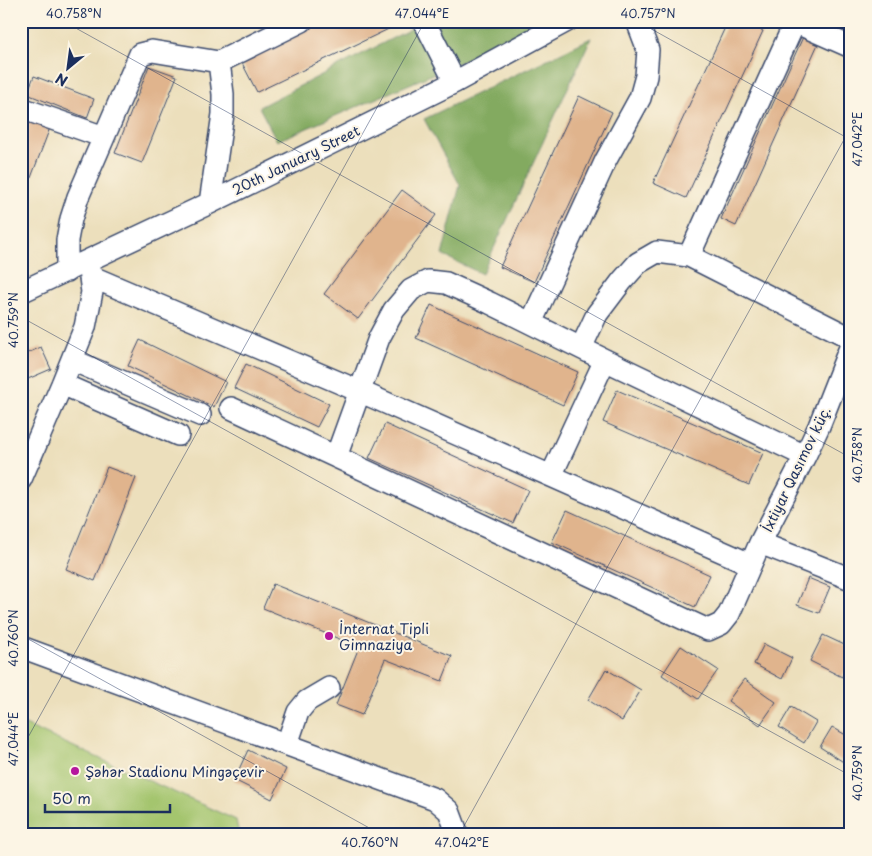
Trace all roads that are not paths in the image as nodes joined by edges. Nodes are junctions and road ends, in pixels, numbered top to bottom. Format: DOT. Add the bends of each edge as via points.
graph roads {
  1 [pos="302,21"];
  2 [pos="424,21"];
  3 [pos="567,21"];
  4 [pos="637,21"];
  5 [pos="793,22"];
  6 [pos="851,47"];
  7 [pos="219,62"];
  8 [pos="455,82"];
  9 [pos="21,108"];
  10 [pos="104,137"];
  11 [pos="210,203"];
  12 [pos="689,256"];
  13 [pos="89,268"];
  14 [pos="67,271"];
  15 [pos="21,292"];
  16 [pos="531,323"];
  17 [pos="851,338"];
  18 [pos="851,345"];
  19 [pos="581,348"];
  20 [pos="72,360"];
  21 [pos="605,360"];
  22 [pos="846,370"];
  23 [pos="62,384"];
  24 [pos="360,391"];
  25 [pos="231,408"];
  26 [pos="200,415"];
  27 [pos="178,435"];
  28 [pos="805,456"];
  29 [pos="336,457"];
  30 [pos="551,476"];
  31 [pos="21,480"];
  32 [pos="760,543"];
  33 [pos="750,564"];
  34 [pos="851,579"];
  35 [pos="21,647"];
  36 [pos="329,688"];
  37 [pos="287,744"];
  38 [pos="458,835"];
  1 -- 7 [label="street"];
  2 -- 8 [label="street"];
  3 -- 8 [label="street, 20th January Street"];
  4 -- 16 [label="street" via="648,50 640,98 606,160"];
  5 -- 6 [label="street"];
  5 -- 12 [label="street"];
  7 -- 10 [label="street" via="152,50 140,54"];
  7 -- 11 [label="street" via="223,114"];
  8 -- 11 [label="street, 20th January Street"];
  9 -- 10 [label="street"];
  10 -- 14 [label="street" via="71,219"];
  11 -- 13 [label="street, 20th January Street"];
  12 -- 17 [label="street"];
  12 -- 19 [label="street" via="657,252 638,262 597,314"];
  13 -- 14 [label="street, 20th January Street"];
  13 -- 20 [label="street" via="92,292"];
  13 -- 24 [label="street"];
  14 -- 15 [label="street, 20th January Street"];
  16 -- 19 [label="street"];
  16 -- 24 [label="street" via="446,283 428,281 411,290 394,310 379,338"];
  18 -- 22 [label="street, İxtiyar Qasımov küç."];
  19 -- 21 [label="street"];
  20 -- 23 [label="street"];
  20 -- 26 [label="street"];
  21 -- 28 [label="street"];
  21 -- 30 [label="street"];
  22 -- 28 [label="street, İxtiyar Qasımov küç."];
  23 -- 27 [label="street"];
  23 -- 31 [label="street"];
  24 -- 29 [label="street"];
  24 -- 30 [label="street"];
  25 -- 29 [label="street"];
  28 -- 32 [label="street, İxtiyar Qasımov küç."];
  29 -- 33 [label="street, İxtiyar Qasımov küç." via="708,630 721,624 729,614"];
  30 -- 33 [label="street"];
  32 -- 33 [label="street, İxtiyar Qasımov küç."];
  32 -- 34 [label="street"];
  35 -- 37 [label="street"];
  36 -- 37 [label="street" via="307,701 298,712"];
  37 -- 38 [label="street" via="435,799 450,811"];
}
